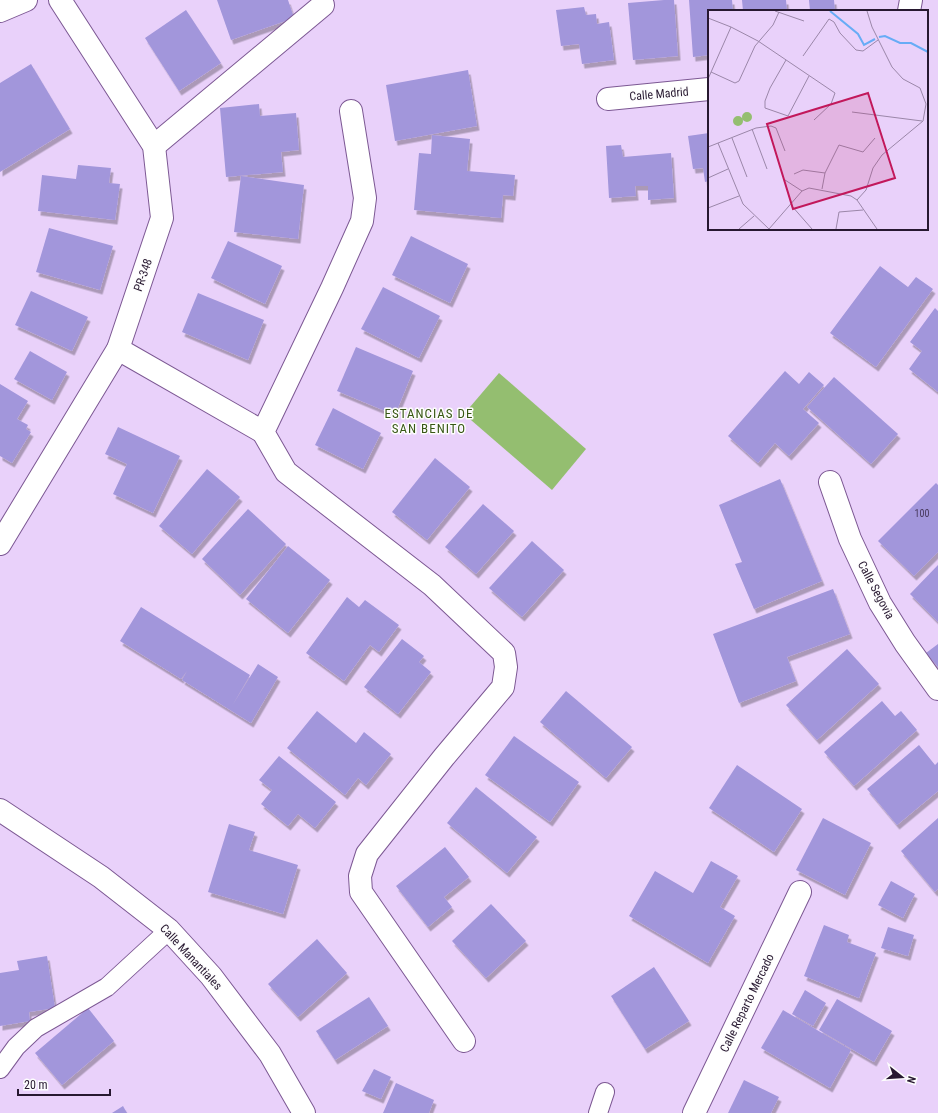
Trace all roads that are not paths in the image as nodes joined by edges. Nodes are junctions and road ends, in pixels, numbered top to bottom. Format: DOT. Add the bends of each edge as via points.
graph roads {
  1 [pos="26,0"];
  2 [pos="60,0"];
  3 [pos="911,0"];
  4 [pos="323,5"];
  5 [pos="909,10"];
  6 [pos="0,11"];
  7 [pos="708,89"];
  8 [pos="608,99"];
  9 [pos="351,111"];
  10 [pos="154,146"];
  11 [pos="118,348"];
  12 [pos="263,432"];
  13 [pos="830,482"];
  14 [pos="0,544"];
  15 [pos="938,689"];
  16 [pos="0,810"];
  17 [pos="800,892"];
  18 [pos="169,930"];
  19 [pos="464,1041"];
  20 [pos="0,1069"];
  21 [pos="605,1092"];
  22 [pos="304,1113"];
  23 [pos="598,1113"];
  24 [pos="694,1113"];
  1 -- 6 [label="street"];
  2 -- 10 [label="street, PR-348 / PR-348"];
  3 -- 5 [label="street"];
  4 -- 10 [label="street"];
  7 -- 8 [label="street, Calle Madrid"];
  9 -- 12 [label="street" via="365,198 362,221"];
  10 -- 11 [label="street, PR-348 / PR-348" via="162,218"];
  11 -- 12 [label="street"];
  11 -- 14 [label="street, PR-348 / PR-348"];
  12 -- 19 [label="street" via="286,472 432,585 504,653 506,667 503,687 367,854 360,876 361,892"];
  13 -- 15 [label="street, Calle Segovia" via="850,539 880,603"];
  16 -- 18 [label="street, Calle Manantiales" via="101,877"];
  17 -- 24 [label="street, Calle Reparto Mercado"];
  18 -- 20 [label="lane" via="107,987 36,1028 16,1047"];
  18 -- 22 [label="street, Calle Manantiales" via="211,976 270,1054"];
  21 -- 23 [label="lane"];
}
